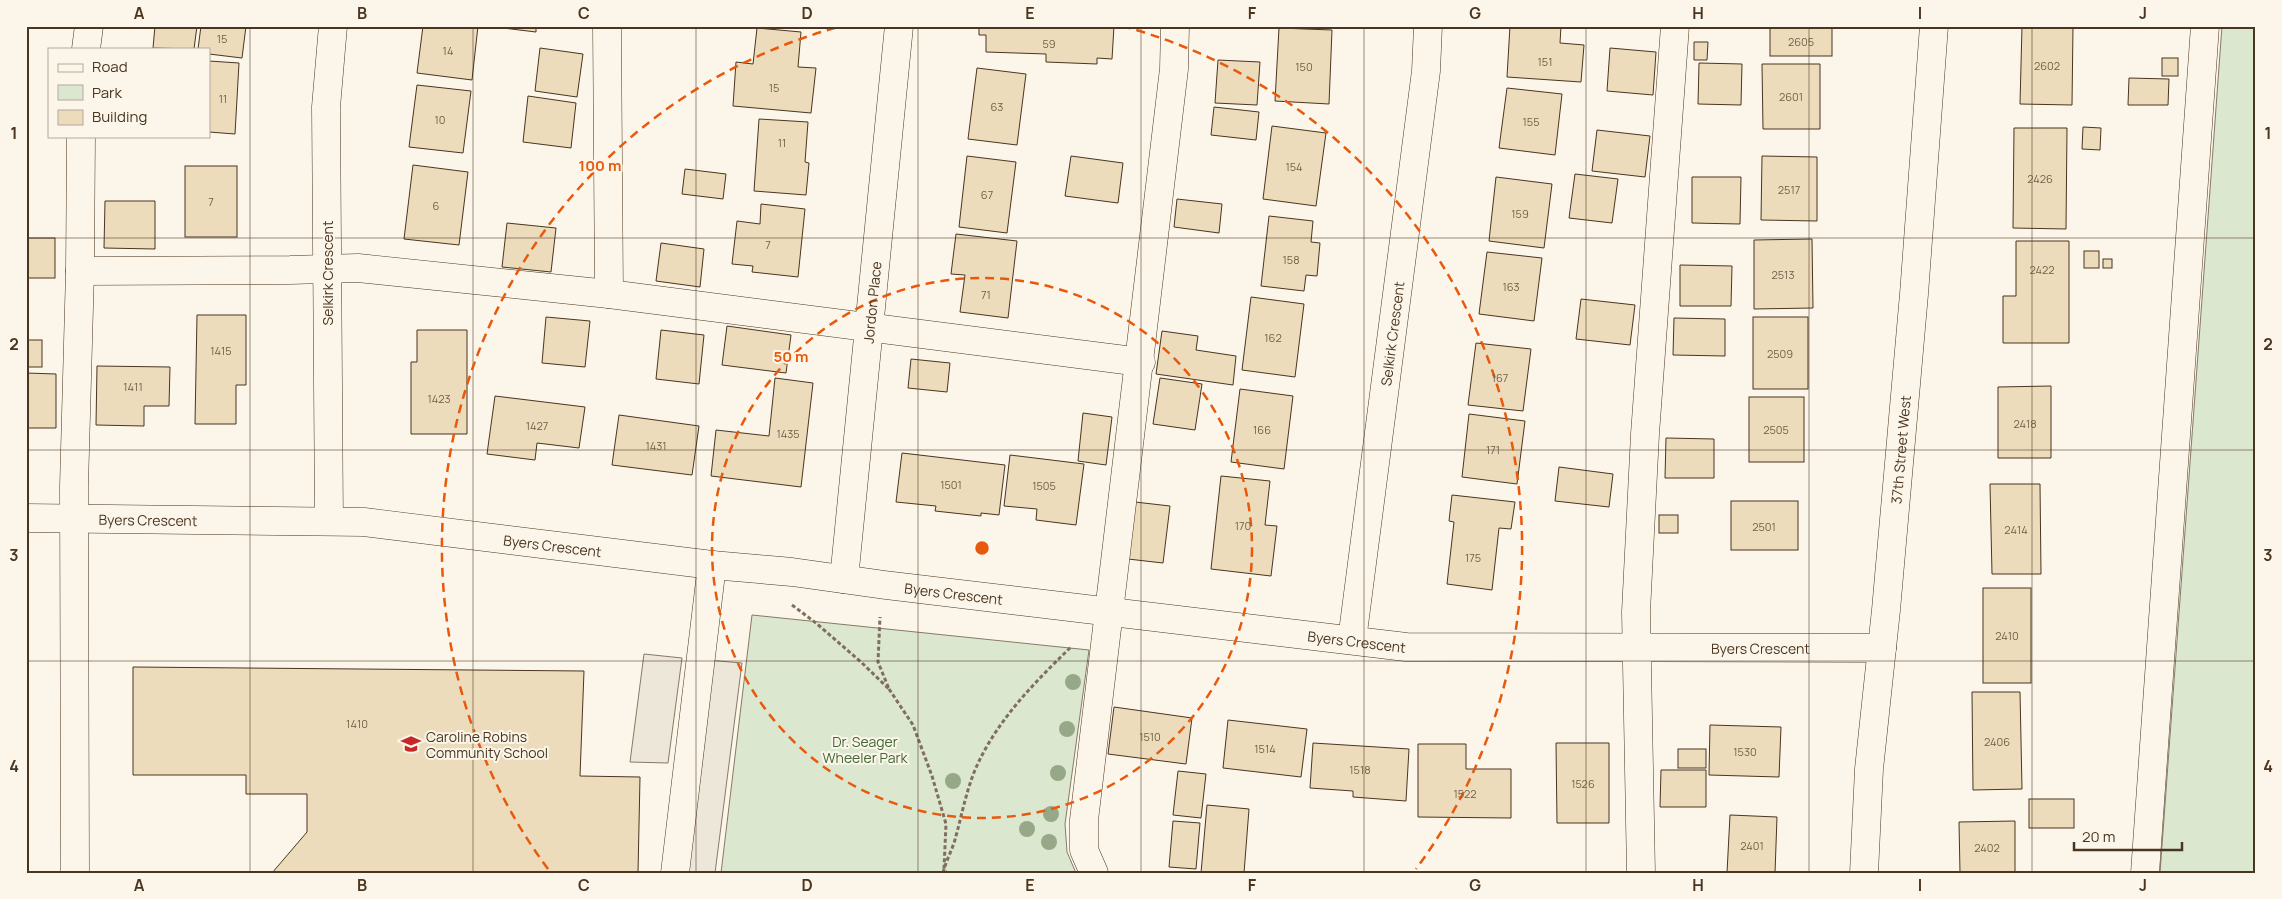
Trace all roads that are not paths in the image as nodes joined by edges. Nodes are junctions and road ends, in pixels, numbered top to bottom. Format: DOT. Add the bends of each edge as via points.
graph roads {
  1 [pos="89,26"];
  2 [pos="333,26"];
  3 [pos="607,26"];
  4 [pos="899,26"];
  5 [pos="1175,26"];
  6 [pos="1428,26"];
  7 [pos="1675,26"];
  8 [pos="1934,26"];
  9 [pos="2205,26"];
  10 [pos="86,48"];
  11 [pos="81,138"];
  12 [pos="327,269"];
  13 [pos="80,271"];
  14 [pos="610,294"];
  15 [pos="870,328"];
  16 [pos="1141,362"];
  17 [pos="26,518"];
  18 [pos="74,519"];
  19 [pos="329,520"];
  20 [pos="712,564"];
  21 [pos="844,578"];
  22 [pos="1108,612"];
  23 [pos="1352,640"];
  24 [pos="1636,648"];
  25 [pos="1882,648"];
  26 [pos="74,873"];
  27 [pos="675,873"];
  28 [pos="1094,873"];
  29 [pos="1641,873"];
  30 [pos="1864,873"];
  31 [pos="2145,873"];
  1 -- 10 [label="street"];
  2 -- 12 [label="street, Selkirk Crescent" via="326,107"];
  3 -- 14 [label="street"];
  4 -- 15 [label="street, Jordon Place"];
  5 -- 16 [label="street" via="1174,69"];
  6 -- 23 [label="street, Selkirk Crescent" via="1426,71"];
  7 -- 24 [label="street" via="1646,434"];
  8 -- 25 [label="street, 37th Street West"];
  9 -- 31 [label="street"];
  11 -- 13 [label="street"];
  12 -- 13 [label="street"];
  12 -- 14 [label="street" via="358,268"];
  12 -- 19 [label="street, Selkirk Crescent"];
  13 -- 18 [label="street"];
  14 -- 15 [label="street"];
  15 -- 16 [label="street"];
  15 -- 21 [label="street, Jordon Place"];
  16 -- 22 [label="street"];
  17 -- 18 [label="street, Byers Crescent"];
  18 -- 19 [label="street, Byers Crescent"];
  18 -- 26 [label="street"];
  19 -- 20 [label="street, Byers Crescent"];
  20 -- 21 [label="street, Byers Crescent"];
  20 -- 27 [label="street"];
  21 -- 22 [label="street, Byers Crescent"];
  22 -- 23 [label="street, Byers Crescent"];
  22 -- 28 [label="street" via="1084,820 1084,850"];
  23 -- 24 [label="street, Byers Crescent" via="1437,648"];
  24 -- 25 [label="street, Byers Crescent"];
  24 -- 29 [label="street"];
  25 -- 30 [label="street, 37th Street West" via="1869,768"];
}
